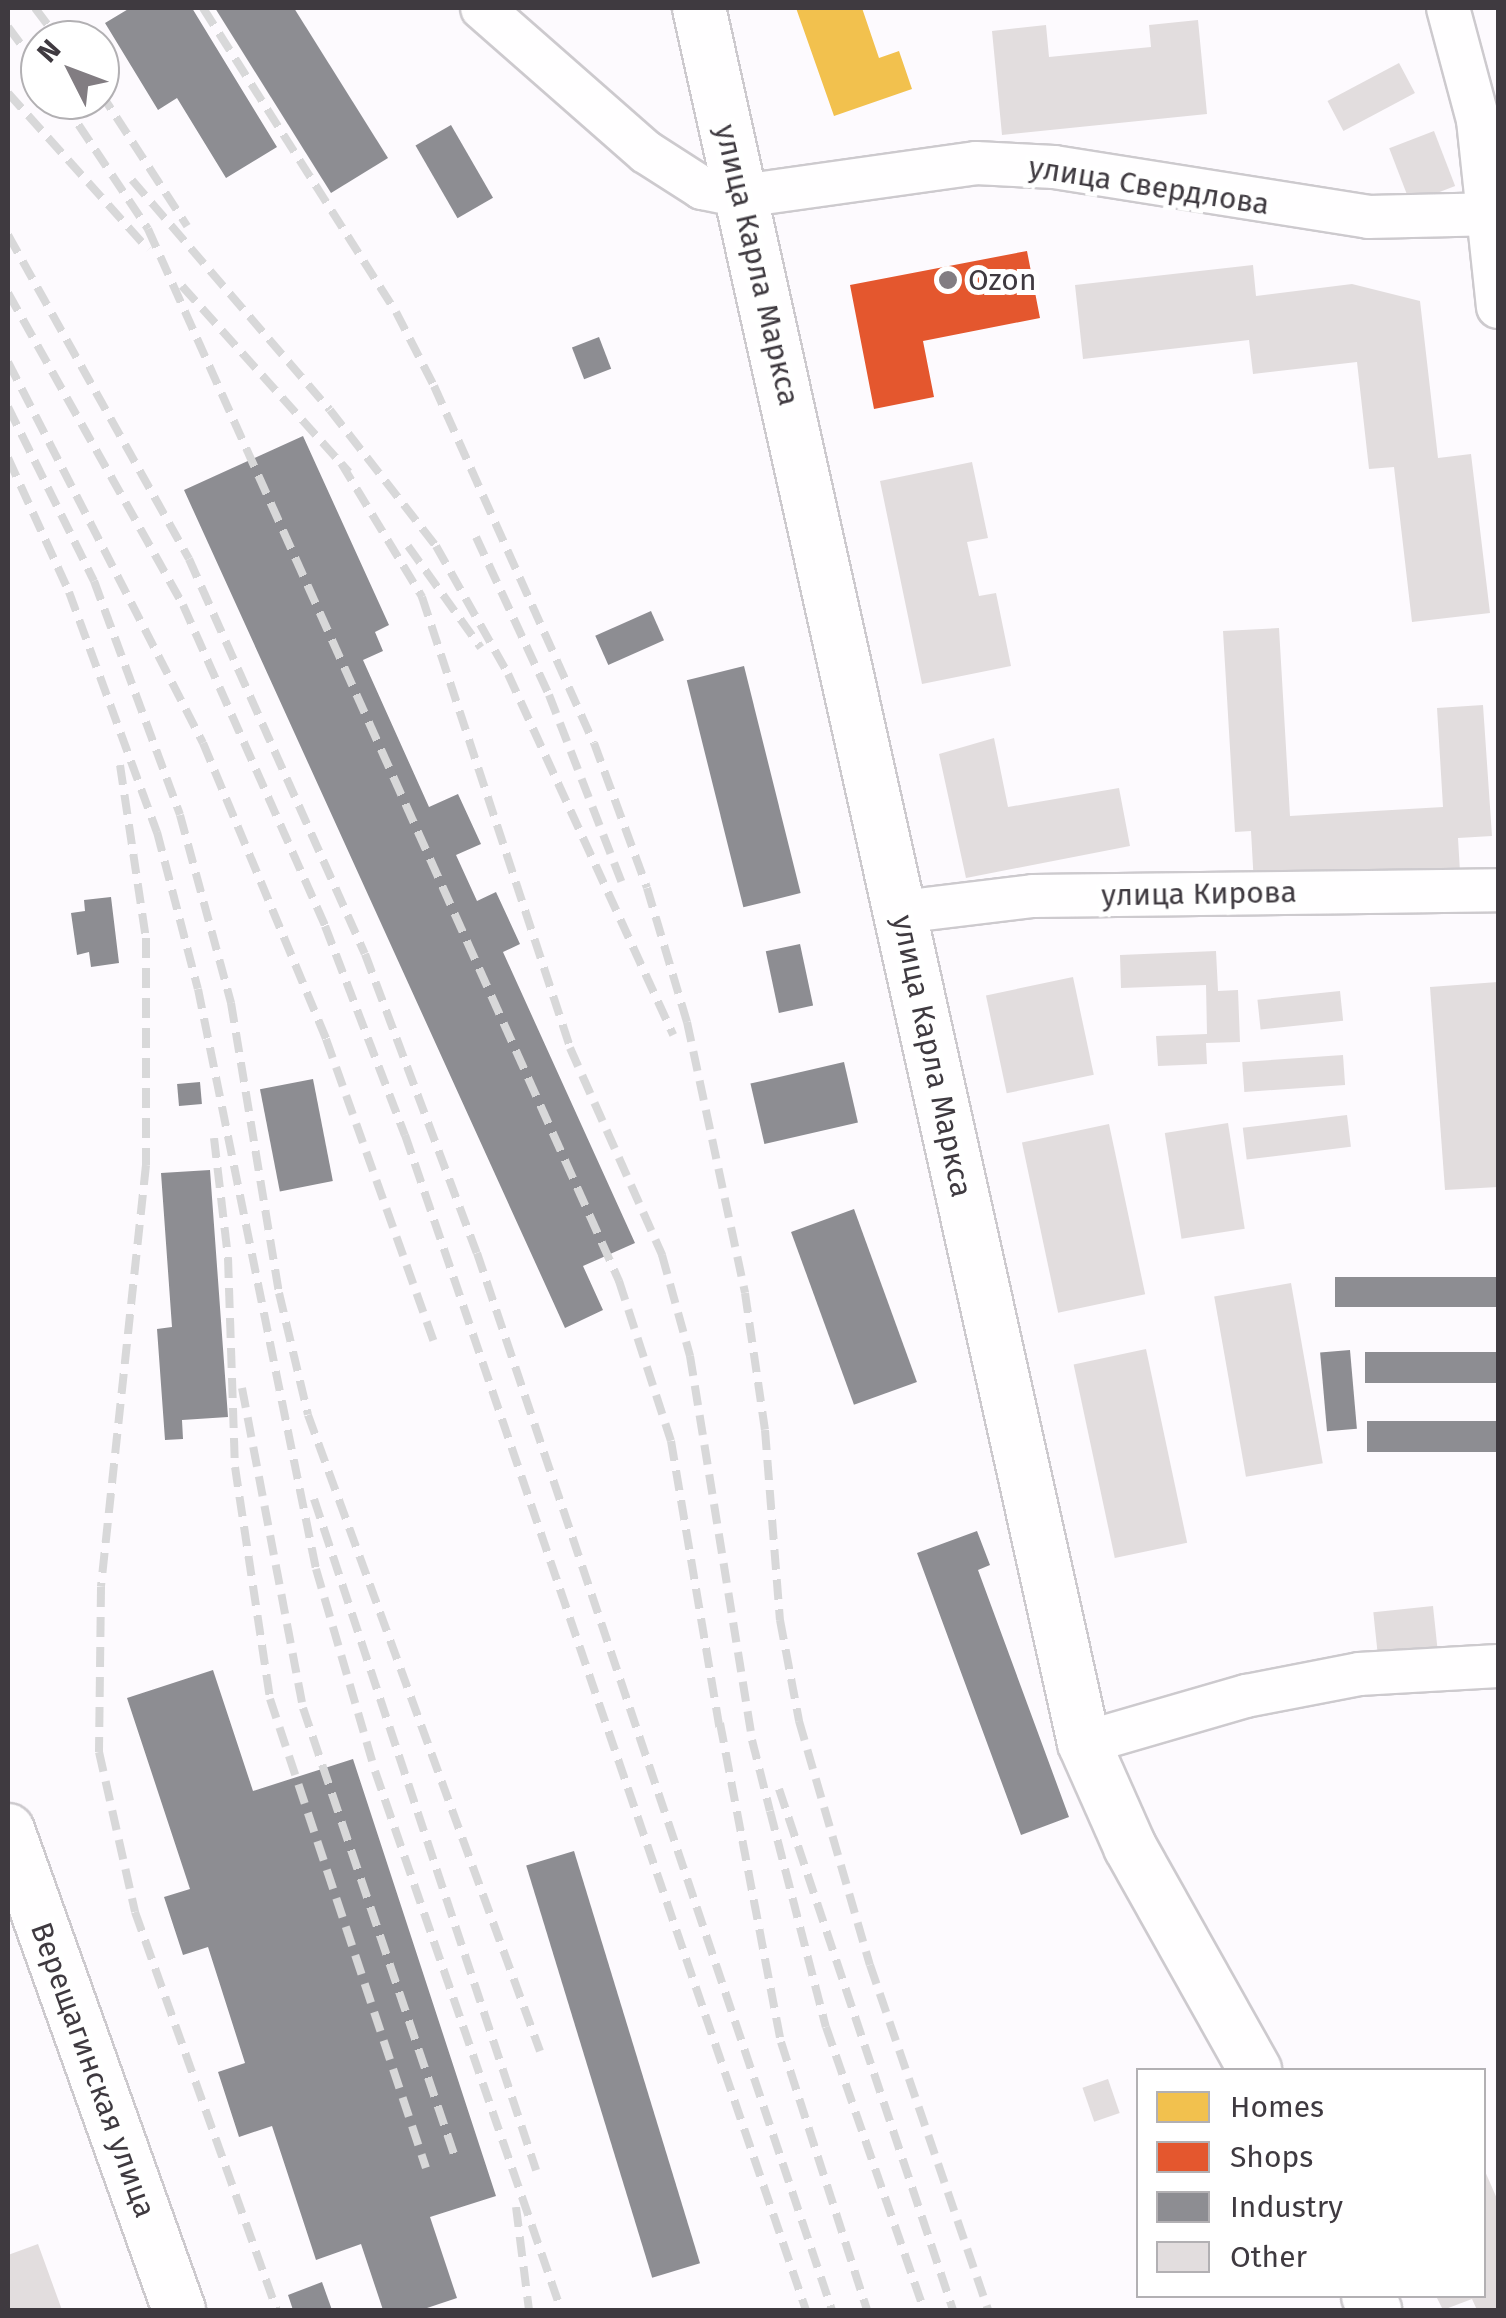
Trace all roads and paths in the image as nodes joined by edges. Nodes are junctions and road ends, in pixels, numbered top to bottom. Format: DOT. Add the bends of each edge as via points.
graph roads {
  1 [pos="482,8"];
  2 [pos="700,8"];
  3 [pos="1448,8"];
  4 [pos="742,196"];
  5 [pos="1495,214"];
  6 [pos="1498,307"];
  7 [pos="1498,890"];
  8 [pos="901,912"];
  9 [pos="1498,1666"];
  10 [pos="1084,1744"];
  11 [pos="8,1830"];
  12 [pos="1255,2068"];
  13 [pos="179,2310"];
  1 -- 4 [label="street" via="673,172 702,188"];
  2 -- 4 [label="main road, улица Карла Маркса"];
  3 -- 5 [label="street"];
  4 -- 5 [label="street, улица Свердлова" via="976,163 1054,167 1368,217"];
  4 -- 8 [label="main road, улица Карла Маркса"];
  5 -- 6 [label="street"];
  7 -- 8 [label="street, улица Кирова" via="1033,896"];
  8 -- 10 [label="main road, улица Карла Маркса"];
  9 -- 10 [label="street" via="1359,1674 1246,1696"];
  10 -- 12 [label="main road, улица Карла Маркса" via="1130,1847"];
  11 -- 13 [label="main road, Верещагинская улица"];
}
